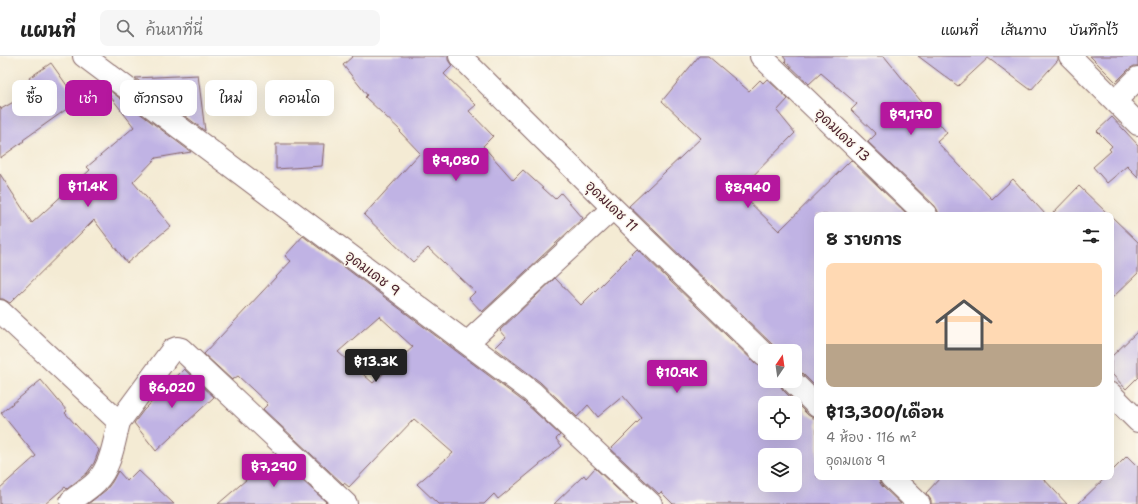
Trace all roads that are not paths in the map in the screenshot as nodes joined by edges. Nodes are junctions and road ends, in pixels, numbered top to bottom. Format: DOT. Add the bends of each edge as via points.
graph roads {
  1 [pos="84,56"];
  2 [pos="460,56"];
  3 [pos="761,56"];
  4 [pos="1070,56"];
  5 [pos="1138,78"];
  6 [pos="1115,101"];
  7 [pos="1138,124"];
  8 [pos="613,208"];
  9 [pos="923,212"];
  10 [pos="0,311"];
  11 [pos="467,343"];
  12 [pos="758,348"];
  13 [pos="799,388"];
  14 [pos="1114,397"];
  15 [pos="814,403"];
  16 [pos="1138,420"];
  17 [pos="119,422"];
  18 [pos="894,480"];
  19 [pos="71,503"];
  20 [pos="346,504"];
  21 [pos="650,504"];
  22 [pos="919,504"];
  1 -- 11 [label="street, อุดมเดช 9"];
  2 -- 8 [label="street, อุดมเดช 11"];
  3 -- 9 [label="street, อุดมเดช 13"];
  4 -- 6 [label="street"];
  5 -- 6 [label="street"];
  6 -- 7 [label="street"];
  8 -- 11 [label="street"];
  8 -- 12 [label="street, อุดมเดช 11"];
  10 -- 17 [label="street"];
  11 -- 21 [label="street, อุดมเดช 9" via="532,392"];
  13 -- 15 [label="street"];
  14 -- 16 [label="street"];
  17 -- 19 [label="street" via="111,455 104,470 96,482"];
  17 -- 20 [label="street" via="172,350 181,349"];
  18 -- 22 [label="street"];
}
